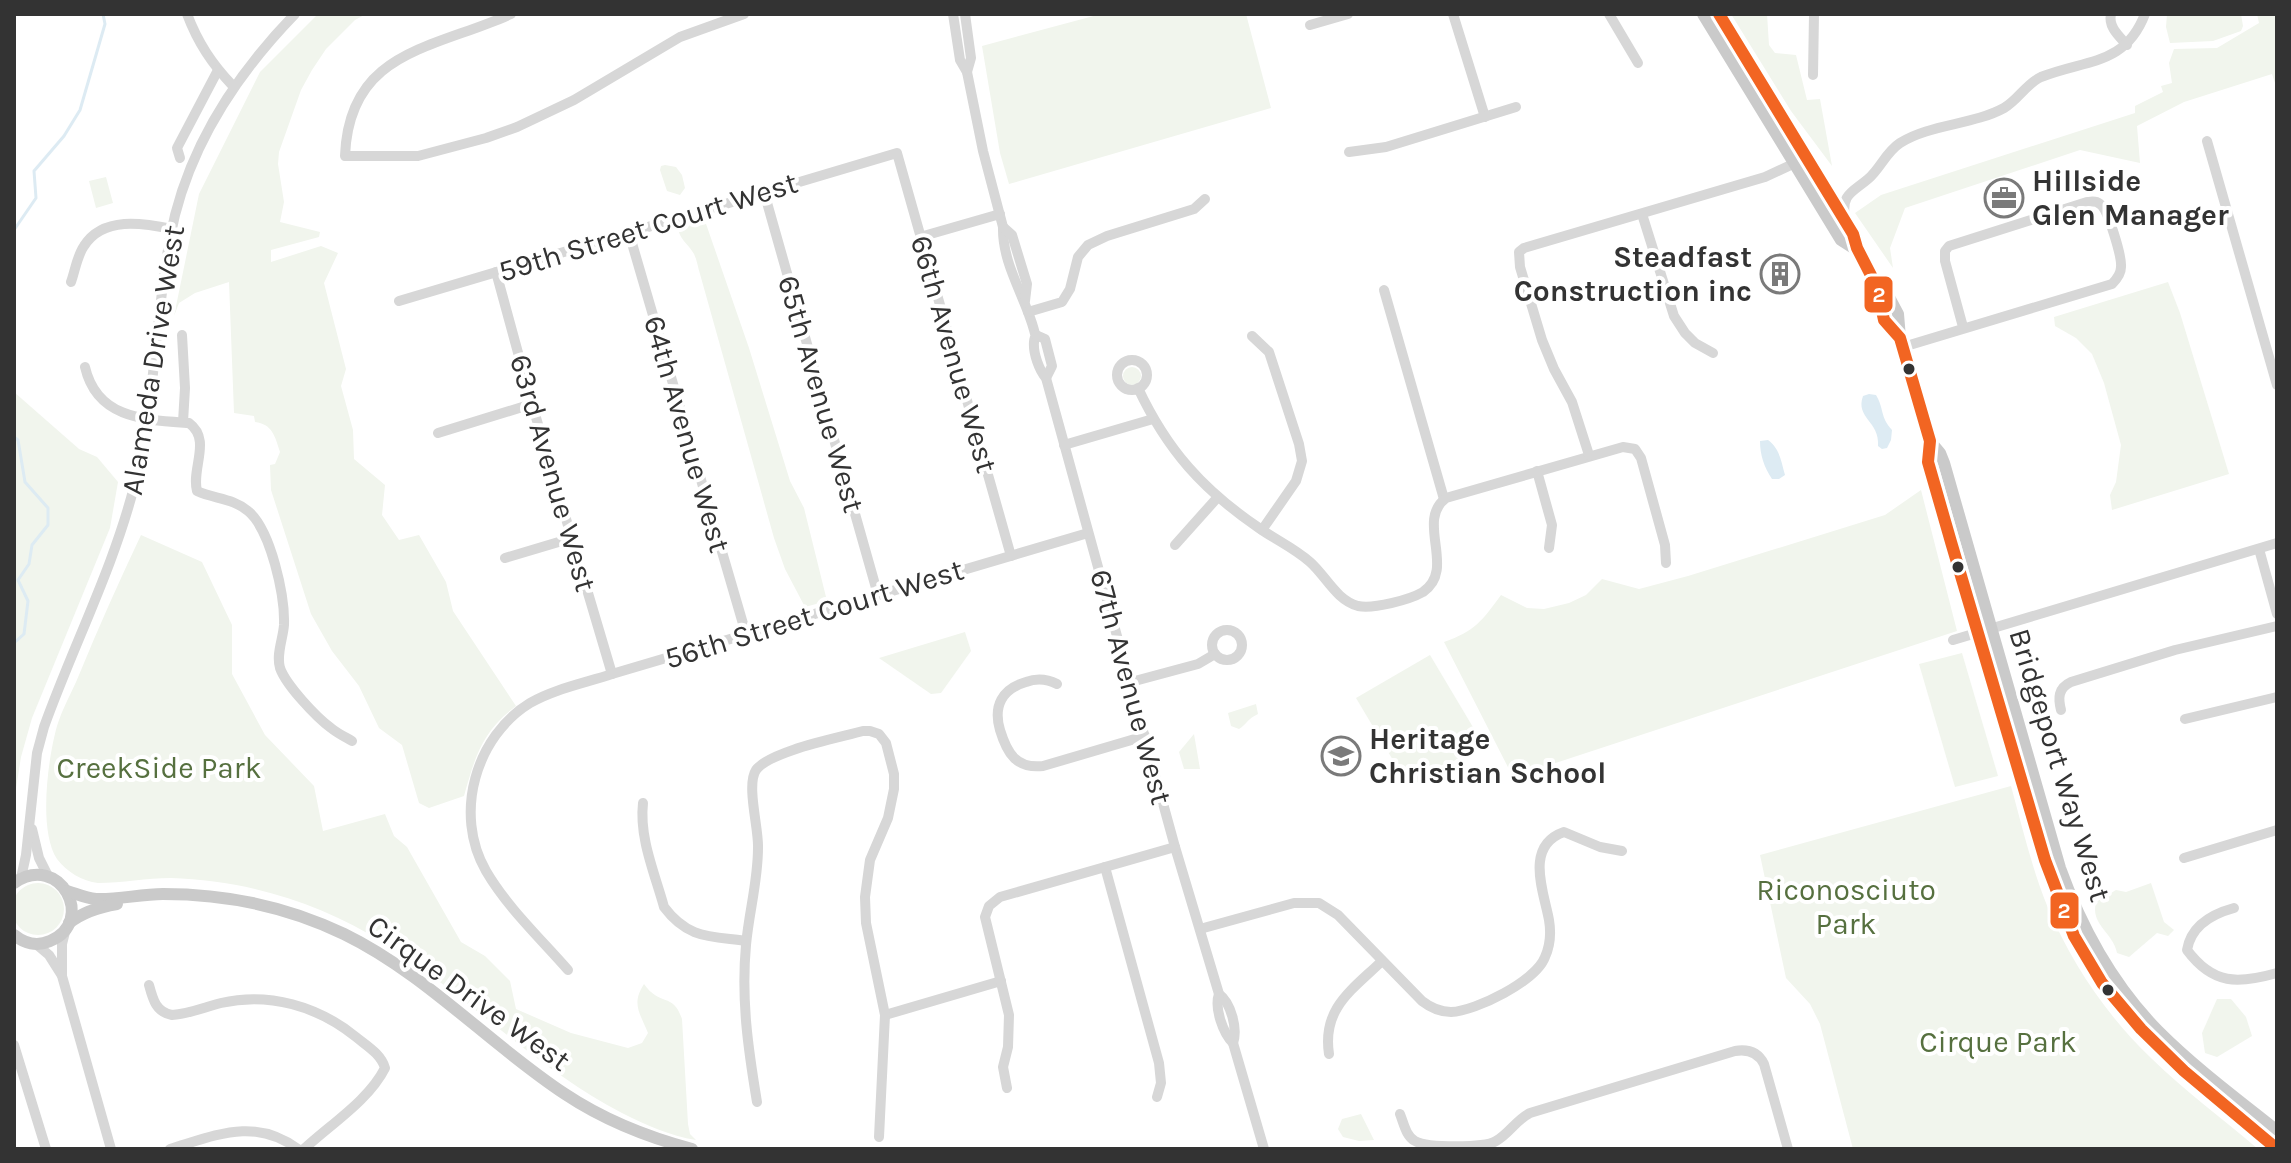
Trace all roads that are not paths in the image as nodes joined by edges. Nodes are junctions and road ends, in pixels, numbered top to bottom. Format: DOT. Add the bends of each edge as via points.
graph roads {
  1 [pos="187,14"];
  2 [pos="295,14"];
  3 [pos="511,14"];
  4 [pos="744,14"];
  5 [pos="953,14"];
  6 [pos="965,14"];
  7 [pos="1348,14"];
  8 [pos="1453,14"];
  9 [pos="1609,14"];
  10 [pos="1703,14"];
  11 [pos="1719,14"];
  12 [pos="1814,14"];
  13 [pos="2111,14"];
  14 [pos="2145,14"];
  15 [pos="1310,25"];
  16 [pos="2127,45"];
  17 [pos="1638,63"];
  18 [pos="218,70"];
  19 [pos="967,72"];
  20 [pos="1813,75"];
  21 [pos="233,86"];
  22 [pos="1516,107"];
  23 [pos="1778,111"];
  24 [pos="1485,117"];
  25 [pos="2207,141"];
  26 [pos="1349,152"];
  27 [pos="897,153"];
  28 [pos="180,158"];
  29 [pos="1793,164"];
  30 [pos="1822,182"];
  31 [pos="1852,190"];
  32 [pos="764,192"];
  33 [pos="1205,199"];
  34 [pos="1000,214"];
  35 [pos="1642,214"];
  36 [pos="1846,223"];
  37 [pos="172,229"];
  38 [pos="629,233"];
  39 [pos="920,237"];
  40 [pos="1855,249"];
  41 [pos="496,272"];
  42 [pos="71,282"];
  43 [pos="1384,290"];
  44 [pos="399,301"];
  45 [pos="1026,307"];
  46 [pos="1963,327"];
  47 [pos="182,335"];
  48 [pos="1252,336"];
  49 [pos="1902,343"];
  50 [pos="1713,353"];
  51 [pos="85,367"];
  52 [pos="2277,385"];
  53 [pos="1138,388"];
  54 [pos="532,404"];
  55 [pos="147,419"];
  56 [pos="1153,419"];
  57 [pos="183,422"];
  58 [pos="438,433"];
  59 [pos="1930,441"];
  60 [pos="1064,445"];
  61 [pos="1589,455"];
  62 [pos="1537,471"];
  63 [pos="1217,498"];
  64 [pos="1444,499"];
  65 [pos="1262,530"];
  66 [pos="1088,533"];
  67 [pos="572,538"];
  68 [pos="2277,543"];
  69 [pos="1175,545"];
  70 [pos="1549,548"];
  71 [pos="2259,549"];
  72 [pos="1011,556"];
  73 [pos="505,558"];
  74 [pos="1666,563"];
  75 [pos="878,595"];
  76 [pos="2277,614"];
  77 [pos="2277,626"];
  78 [pos="1991,629"];
  79 [pos="746,634"];
  80 [pos="1976,634"];
  81 [pos="1953,640"];
  82 [pos="1215,654"];
  83 [pos="612,674"];
  84 [pos="1131,682"];
  85 [pos="1057,684"];
  86 [pos="2277,697"];
  87 [pos="2061,710"];
  88 [pos="2185,719"];
  89 [pos="1145,736"];
  90 [pos="352,741"];
  91 [pos="643,803"];
  92 [pos="30,820"];
  93 [pos="2277,830"];
  94 [pos="1175,847"];
  95 [pos="1622,851"];
  96 [pos="2184,858"];
  97 [pos="1105,867"];
  98 [pos="48,876"];
  99 [pos="17,881"];
  100 [pos="67,891"];
  101 [pos="2234,908"];
  102 [pos="68,925"];
  103 [pos="1200,929"];
  104 [pos="14,935"];
  105 [pos="746,941"];
  106 [pos="36,944"];
  107 [pos="1382,961"];
  108 [pos="568,970"];
  109 [pos="2277,973"];
  110 [pos="62,976"];
  111 [pos="1001,981"];
  112 [pos="149,985"];
  113 [pos="885,1015"];
  114 [pos="14,1045"];
  115 [pos="1329,1054"];
  116 [pos="1007,1088"];
  117 [pos="1157,1097"];
  118 [pos="757,1102"];
  119 [pos="1400,1114"];
  120 [pos="2277,1131"];
  121 [pos="879,1137"];
  122 [pos="46,1149"];
  123 [pos="111,1149"];
  124 [pos="170,1149"];
  125 [pos="298,1149"];
  126 [pos="304,1149"];
  127 [pos="663,1149"];
  128 [pos="692,1149"];
  129 [pos="1264,1149"];
  130 [pos="1788,1149"];
  131 [pos="2277,1149"];
  1 -- 18 [label="street"];
  2 -- 21 [label="street, Alameda Drive West"];
  3 -- 4 [label="street" via="413,51 381,71 354,109 345,156 418,156 486,138 574,100 680,37"];
  5 -- 19 [label="street, 67th Avenue West"];
  6 -- 19 [label="street, 67th Avenue West" via="971,58"];
  7 -- 15 [label="street"];
  8 -- 24 [label="street"];
  9 -- 17 [label="street"];
  10 -- 29 [label="main road, Bridgeport Way West"];
  11 -- 23 [label="main road, Bridgeport Way West"];
  12 -- 20 [label="street"];
  13 -- 16 [label="street" via="2112,26"];
  14 -- 16 [label="street"];
  16 -- 31 [label="street" via="2036,80 1999,110 1910,138"];
  18 -- 21 [label="street"];
  18 -- 28 [label="street" via="177,148"];
  19 -- 34 [label="street, 67th Avenue West"];
  21 -- 37 [label="street, Alameda Drive West" via="198,150"];
  22 -- 24 [label="street"];
  23 -- 29 [label="main road" via="1794,152"];
  23 -- 30 [label="main road, Bridgeport Way West"];
  24 -- 26 [label="street" via="1386,147"];
  25 -- 52 [label="street"];
  27 -- 32 [label="street, 59th Street Court West"];
  27 -- 39 [label="street, 66th Avenue West"];
  29 -- 30 [label="main road"];
  29 -- 35 [label="street"];
  29 -- 40 [label="main road, Bridgeport Way West" via="1841,240"];
  30 -- 31 [label="street" via="1832,189"];
  30 -- 36 [label="main road, Bridgeport Way West"];
  31 -- 36 [label="street" via="1844,207"];
  32 -- 38 [label="street, 59th Street Court West"];
  32 -- 75 [label="street, 65th Avenue West"];
  33 -- 45 [label="street" via="1194,209 1088,245 1078,257 1062,302"];
  34 -- 39 [label="street"];
  34 -- 45 [label="street, 67th Avenue West" via="1027,284"];
  35 -- 50 [label="street" via="1679,324 1695,343"];
  35 -- 61 [label="street" via="1518,254 1551,364 1572,402"];
  36 -- 40 [label="main road, Bridgeport Way West"];
  37 -- 42 [label="street" via="131,223 102,231 82,248"];
  37 -- 55 [label="street, Alameda Drive West"];
  38 -- 41 [label="street, 59th Street Court West"];
  38 -- 79 [label="street, 64th Avenue West"];
  39 -- 72 [label="street, 66th Avenue West"];
  40 -- 49 [label="main road, Bridgeport Way West" via="1878,289 1884,321"];
  41 -- 44 [label="street, 59th Street Court West"];
  41 -- 54 [label="street, 63rd Avenue West"];
  43 -- 64 [label="street"];
  45 -- 60 [label="street, 67th Avenue West"];
  46 -- 46 [label="street" via="1945,264 1947,247 2098,202 2120,259 2116,279 2100,289"];
  46 -- 49 [label="street"];
  47 -- 57 [label="street"];
  48 -- 65 [label="street" via="1269,352 1302,461 1296,481"];
  49 -- 59 [label="main road, Bridgeport Way West"];
  51 -- 55 [label="street" via="92,389 112,409"];
  53 -- 56 [label="street"];
  54 -- 58 [label="street"];
  54 -- 67 [label="street, 63rd Avenue West"];
  55 -- 57 [label="street"];
  55 -- 92 [label="street, Alameda Drive West" via="126,517 44,727"];
  56 -- 60 [label="street"];
  56 -- 63 [label="street"];
  57 -- 90 [label="street" via="195,426 200,438 197,491 241,505 264,535 283,598 279,659 285,677 331,729"];
  59 -- 78 [label="main road, Bridgeport Way West" via="1944,463"];
  59 -- 80 [label="main road, Bridgeport Way West" via="1928,462"];
  60 -- 66 [label="street, 67th Avenue West"];
  61 -- 62 [label="street"];
  61 -- 74 [label="street" via="1620,447 1638,452"];
  62 -- 64 [label="street"];
  62 -- 70 [label="street" via="1551,520"];
  63 -- 65 [label="street"];
  63 -- 69 [label="street"];
  64 -- 65 [label="street" via="1434,515 1433,580 1420,593 1376,606 1347,601 1308,560"];
  66 -- 72 [label="street, 56th Street Court West"];
  66 -- 84 [label="street, 67th Avenue West"];
  67 -- 73 [label="street"];
  67 -- 83 [label="street, 63rd Avenue West"];
  68 -- 71 [label="street"];
  71 -- 76 [label="street"];
  71 -- 78 [label="street"];
  72 -- 75 [label="street, 56th Street Court West"];
  75 -- 79 [label="street, 56th Street Court West"];
  77 -- 87 [label="street" via="2071,682 2059,693"];
  78 -- 80 [label="street"];
  78 -- 120 [label="main road, Bridgeport Way West" via="2060,868 2091,940 2158,1031"];
  79 -- 83 [label="street, 56th Street Court West"];
  80 -- 81 [label="street"];
  80 -- 131 [label="main road, Bridgeport Way West" via="2051,884 2087,959 2162,1053"];
  82 -- 84 [label="street" via="1198,664"];
  83 -- 108 [label="street, 56th Street Court West" via="541,697 515,714 492,741 474,782 470,811 476,850 487,873"];
  84 -- 89 [label="street, 67th Avenue West"];
  85 -- 89 [label="street" via="1032,680 1010,688 1000,700 997,716 1005,747 1021,764 1043,766"];
  86 -- 88 [label="street"];
  89 -- 94 [label="street, 67th Avenue West"];
  91 -- 105 [label="street" via="642,826 664,907 694,933"];
  92 -- 98 [label="street, Alameda Drive West"];
  92 -- 99 [label="street, Alameda Drive West"];
  93 -- 96 [label="street"];
  94 -- 97 [label="street"];
  94 -- 103 [label="street, 67th Avenue West"];
  95 -- 107 [label="street" via="1564,832 1549,841 1539,867 1549,923 1546,956 1533,973 1477,1006 1450,1012 1431,1008"];
  97 -- 111 [label="street" via="1000,897 989,906 985,923"];
  97 -- 117 [label="street" via="1159,1063"];
  98 -- 99 [label="main road" via="34,874"];
  98 -- 100 [label="main road"];
  100 -- 102 [label="main road" via="72,907"];
  100 -- 128 [label="main road, Cirque Drive West" via="96,899 222,897 319,923 391,962 580,1104 629,1129"];
  101 -- 109 [label="street" via="2205,920 2187,950 2202,968 2225,979"];
  102 -- 106 [label="main road, Cirque Drive West" via="53,940"];
  102 -- 110 [label="street"];
  102 -- 127 [label="main road, Cirque Drive West" via="79,915 109,906 201,902 309,927 399,975 564,1102 611,1129"];
  103 -- 107 [label="street" via="1311,902 1333,910"];
  103 -- 129 [label="street, 67th Avenue West" via="1220,1013"];
  104 -- 106 [label="main road"];
  105 -- 113 [label="street" via="758,852 754,774 777,755 863,731 879,734 886,743 894,789 870,860 865,910"];
  105 -- 118 [label="street" via="745,1030"];
  106 -- 110 [label="street"];
  107 -- 115 [label="street" via="1331,1016"];
  110 -- 123 [label="street"];
  111 -- 113 [label="street"];
  111 -- 116 [label="street" via="1009,1026 1003,1067"];
  112 -- 126 [label="street" via="154,1003 172,1015 252,999 288,1002 325,1017 382,1058 385,1065 378,1080"];
  113 -- 121 [label="street"];
  114 -- 122 [label="street"];
  119 -- 130 [label="street" via="1409,1135 1420,1143 1491,1144 1530,1113 1743,1050 1753,1052 1766,1067"];
  124 -- 125 [label="street" via="252,1130"];
}
